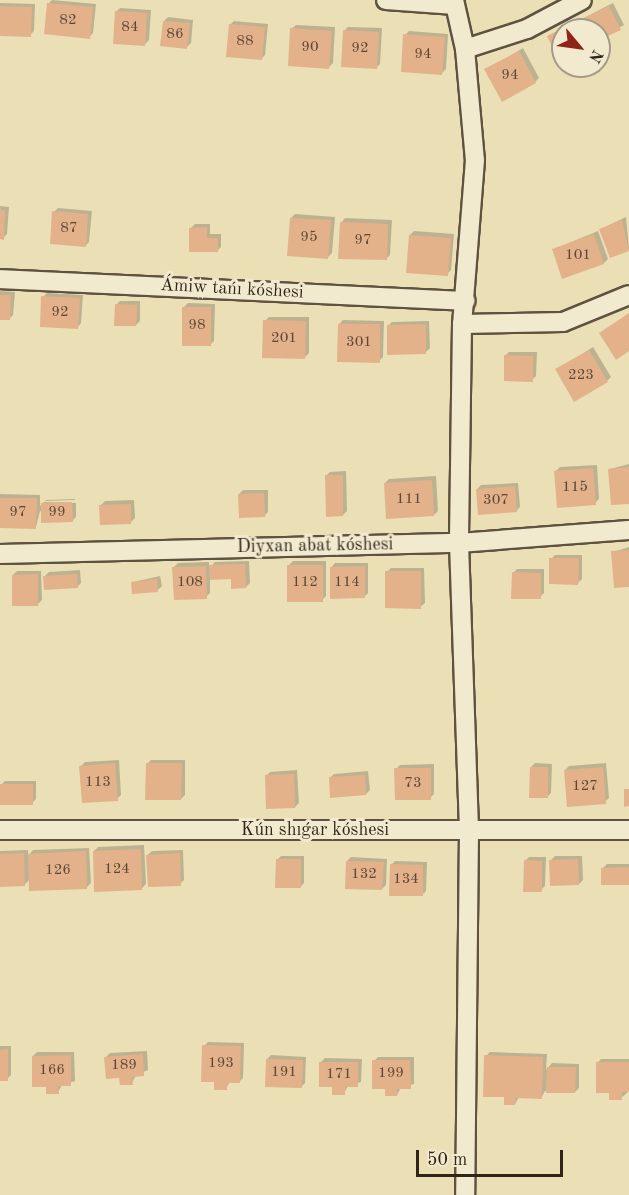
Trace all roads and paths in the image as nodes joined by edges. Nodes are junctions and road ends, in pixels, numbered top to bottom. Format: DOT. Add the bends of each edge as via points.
graph roads {
  1 [pos="386,0"];
  2 [pos="582,0"];
  3 [pos="454,3"];
  4 [pos="465,49"];
  5 [pos="0,279"];
  6 [pos="629,295"];
  7 [pos="465,301"];
  8 [pos="462,324"];
  9 [pos="629,530"];
  10 [pos="459,543"];
  11 [pos="0,554"];
  12 [pos="0,830"];
  13 [pos="629,830"];
  14 [pos="469,831"];
  15 [pos="465,1195"];
  1 -- 3 [label="street"];
  2 -- 4 [label="street" via="527,29"];
  3 -- 4 [label="street"];
  4 -- 7 [label="street" via="475,160"];
  5 -- 7 [label="street, Ámiw tańı kóshesi"];
  6 -- 8 [label="street" via="563,322"];
  7 -- 8 [label="street"];
  8 -- 10 [label="street"];
  9 -- 10 [label="street, Diyxan abat kóshesi"];
  10 -- 11 [label="street, Diyxan abat kóshesi"];
  10 -- 14 [label="street"];
  12 -- 14 [label="street, Kún shıǵar kóshesi"];
  13 -- 14 [label="street, Kún shıǵar kóshesi"];
  14 -- 15 [label="street"];
}
